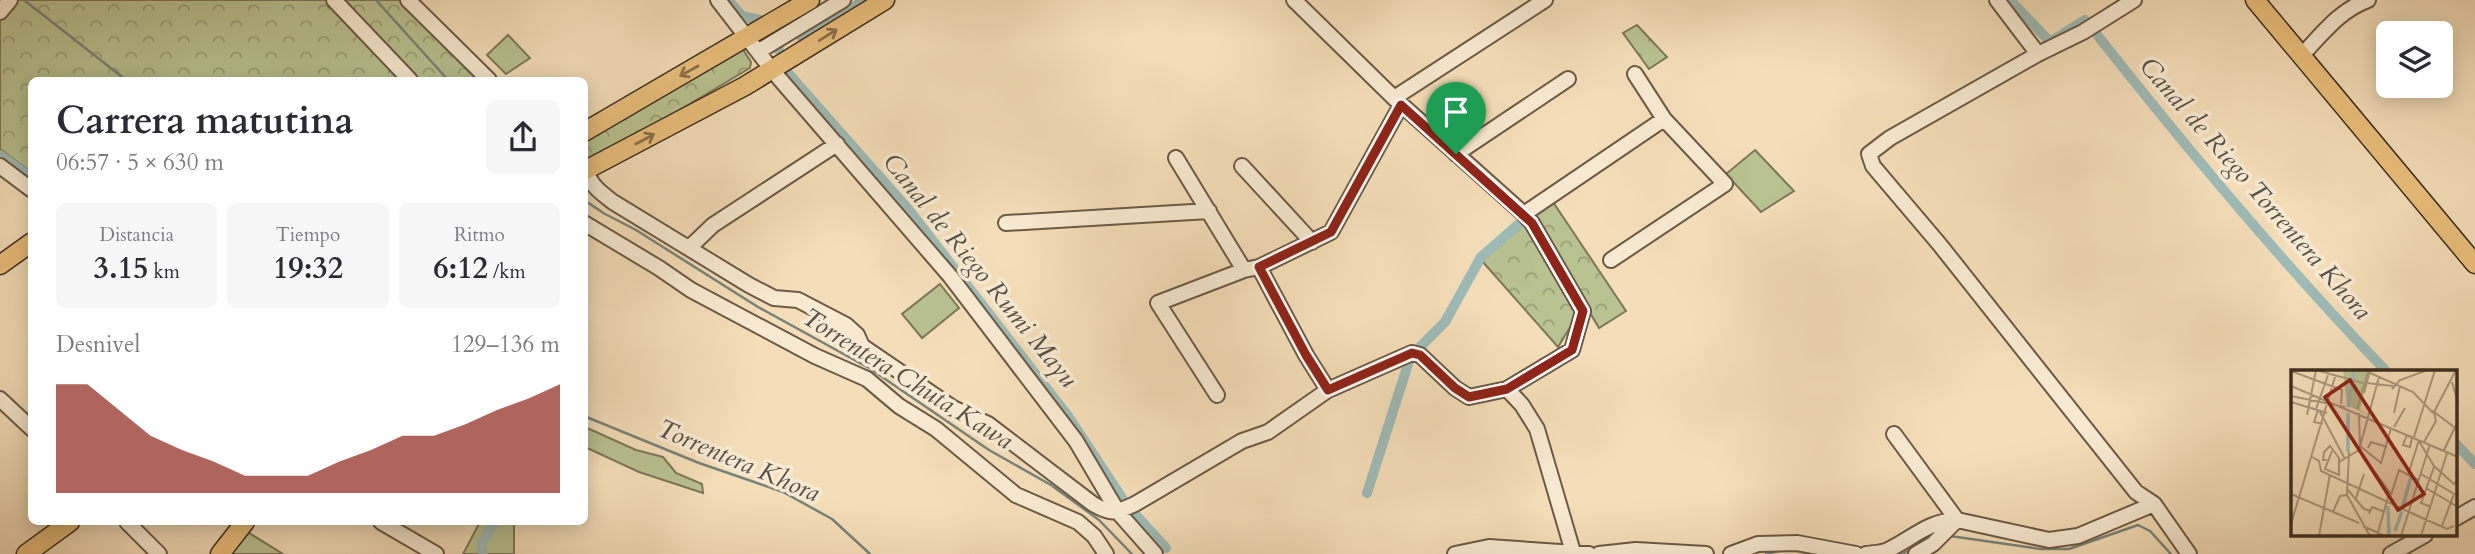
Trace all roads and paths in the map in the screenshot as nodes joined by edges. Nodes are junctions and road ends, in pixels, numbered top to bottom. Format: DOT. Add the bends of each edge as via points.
graph roads {
  1 [pos="10,0"];
  2 [pos="334,0"];
  3 [pos="408,0"];
  4 [pos="719,0"];
  5 [pos="810,0"];
  6 [pos="843,0"];
  7 [pos="885,0"];
  8 [pos="1294,0"];
  9 [pos="1545,0"];
  10 [pos="1997,0"];
  11 [pos="2134,0"];
  12 [pos="2255,0"];
  13 [pos="2368,0"];
  14 [pos="0,12"];
  15 [pos="749,38"];
  16 [pos="764,48"];
  17 [pos="2038,54"];
  18 [pos="2302,55"];
  19 [pos="772,71"];
  20 [pos="1635,74"];
  21 [pos="407,77"];
  22 [pos="486,77"];
  23 [pos="1568,79"];
  24 [pos="1398,102"];
  25 [pos="1664,119"];
  26 [pos="588,130"];
  27 [pos="837,144"];
  28 [pos="1456,154"];
  29 [pos="1176,158"];
  30 [pos="0,166"];
  31 [pos="1242,166"];
  32 [pos="588,168"];
  33 [pos="588,177"];
  34 [pos="28,187"];
  35 [pos="1209,211"];
  36 [pos="1524,214"];
  37 [pos="1006,223"];
  38 [pos="588,226"];
  39 [pos="1311,242"];
  40 [pos="28,245"];
  41 [pos="690,247"];
  42 [pos="1611,260"];
  43 [pos="2475,264"];
  44 [pos="0,265"];
  45 [pos="1251,268"];
  46 [pos="1507,389"];
  47 [pos="1328,390"];
  48 [pos="1217,395"];
  49 [pos="0,399"];
  50 [pos="28,425"];
  51 [pos="1894,434"];
  52 [pos="2154,504"];
  53 [pos="2475,507"];
  54 [pos="1118,512"];
  55 [pos="2458,517"];
  56 [pos="1957,520"];
  57 [pos="66,525"];
  58 [pos="130,525"];
  59 [pos="243,525"];
  60 [pos="386,525"];
  61 [pos="2424,536"];
  62 [pos="1555,552"];
  63 [pos="1573,552"];
  64 [pos="26,554"];
  65 [pos="159,554"];
  66 [pos="220,554"];
  67 [pos="436,554"];
  68 [pos="1106,554"];
  69 [pos="1155,554"];
  70 [pos="1455,554"];
  71 [pos="1589,554"];
  72 [pos="1599,554"];
  73 [pos="1706,554"];
  74 [pos="1731,554"];
  75 [pos="1856,554"];
  76 [pos="1866,554"];
  77 [pos="1916,554"];
  78 [pos="2189,554"];
  79 [pos="2391,554"];
  1 -- 14 [label="street"];
  2 -- 21 [label="street"];
  3 -- 22 [label="street"];
  4 -- 15 [label="street"];
  5 -- 15 [label="main road"];
  6 -- 16 [label="street"];
  19 -- 7 [label="main road, one-way"];
  8 -- 24 [label="street"];
  9 -- 24 [label="street"];
  10 -- 17 [label="street"];
  11 -- 17 [label="street"];
  12 -- 18 [label="main road"];
  13 -- 18 [label="street" via="2342,14"];
  15 -- 19 [label="street"];
  15 -- 26 [label="main road, one-way"];
  17 -- 52 [label="street" via="1869,154 1873,166 2136,492"];
  18 -- 43 [label="main road"];
  19 -- 27 [label="street"];
  32 -- 19 [label="main road, one-way"];
  20 -- 25 [label="street"];
  23 -- 28 [label="street"];
  24 -- 28 [label="street"];
  24 -- 39 [label="street" via="1331,232"];
  25 -- 36 [label="street"];
  25 -- 42 [label="street" via="1725,184"];
  27 -- 41 [label="street" via="713,225"];
  27 -- 54 [label="street" via="950,276 1076,441"];
  28 -- 36 [label="street"];
  29 -- 35 [label="street"];
  30 -- 34 [label="street"];
  31 -- 39 [label="street"];
  33 -- 41 [label="street" via="596,189"];
  35 -- 37 [label="street"];
  35 -- 45 [label="street"];
  36 -- 46 [label="street" via="1583,311 1572,350"];
  38 -- 68 [label="street" via="691,290 867,379 1016,495 1078,522"];
  39 -- 45 [label="street"];
  40 -- 44 [label="main road"];
  41 -- 54 [label="street" via="774,298 798,300 846,325 862,346 905,376 988,425 1093,504 1109,513"];
  45 -- 47 [label="street"];
  45 -- 48 [label="street" via="1158,303"];
  46 -- 47 [label="street" via="1469,397 1412,353"];
  46 -- 63 [label="street" via="1537,429"];
  47 -- 54 [label="street" via="1268,432 1242,441"];
  49 -- 50 [label="street"];
  51 -- 56 [label="street"];
  52 -- 56 [label="street" via="2078,536 2049,540"];
  52 -- 78 [label="street"];
  53 -- 55 [label="street"];
  54 -- 69 [label="street"];
  56 -- 76 [label="street" via="1927,526 1886,551"];
  56 -- 77 [label="street"];
  57 -- 64 [label="main road"];
  58 -- 65 [label="street"];
  59 -- 66 [label="main road"];
  60 -- 67 [label="street"];
  61 -- 79 [label="street"];
  62 -- 63 [label="street"];
  62 -- 70 [label="street" via="1489,547"];
  63 -- 71 [label="street"];
  72 -- 73 [label="street" via="1636,550"];
  74 -- 75 [label="street" via="1758,544 1797,543"];
}
